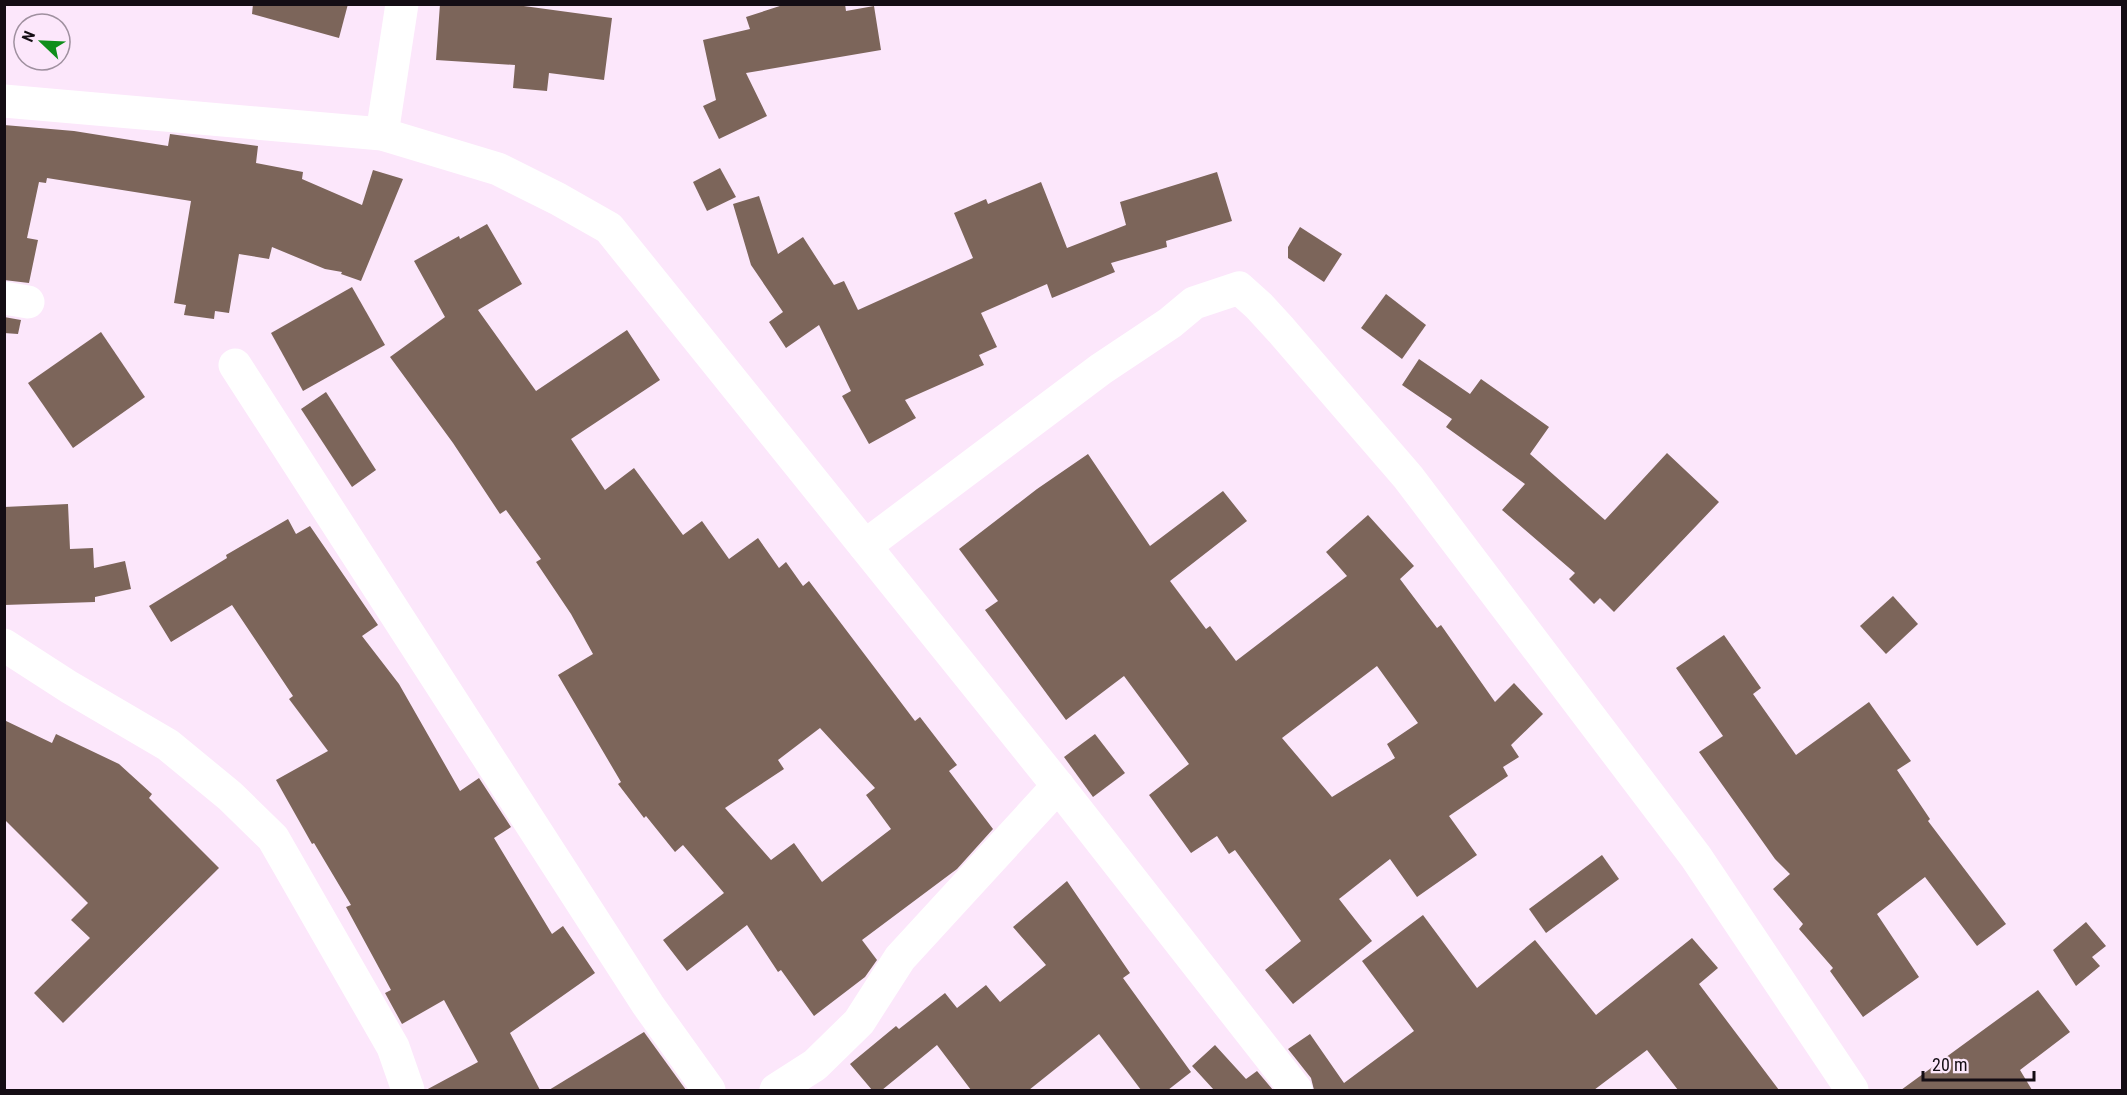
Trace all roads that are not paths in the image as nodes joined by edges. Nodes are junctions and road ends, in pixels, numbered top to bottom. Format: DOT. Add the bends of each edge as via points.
graph roads {
  1 [pos="402,4"];
  2 [pos="4,101"];
  3 [pos="382,134"];
  4 [pos="235,365"];
  5 [pos="865,546"];
  6 [pos="4,645"];
  7 [pos="1058,786"];
  8 [pos="408,1090"];
  9 [pos="709,1090"];
  10 [pos="776,1090"];
  11 [pos="1296,1090"];
  12 [pos="1852,1090"];
  1 -- 3 [label="street"];
  2 -- 3 [label="street"];
  3 -- 5 [label="street" via="498,169 609,228"];
  4 -- 9 [label="street" via="648,1005"];
  5 -- 7 [label="street"];
  5 -- 12 [label="street" via="1194,303 1239,288 1274,322 1408,477 1696,857"];
  6 -- 8 [label="street" via="168,746 230,796 273,838 393,1047"];
  7 -- 10 [label="street" via="900,958 859,1022 815,1065"];
  7 -- 11 [label="street"];
}
